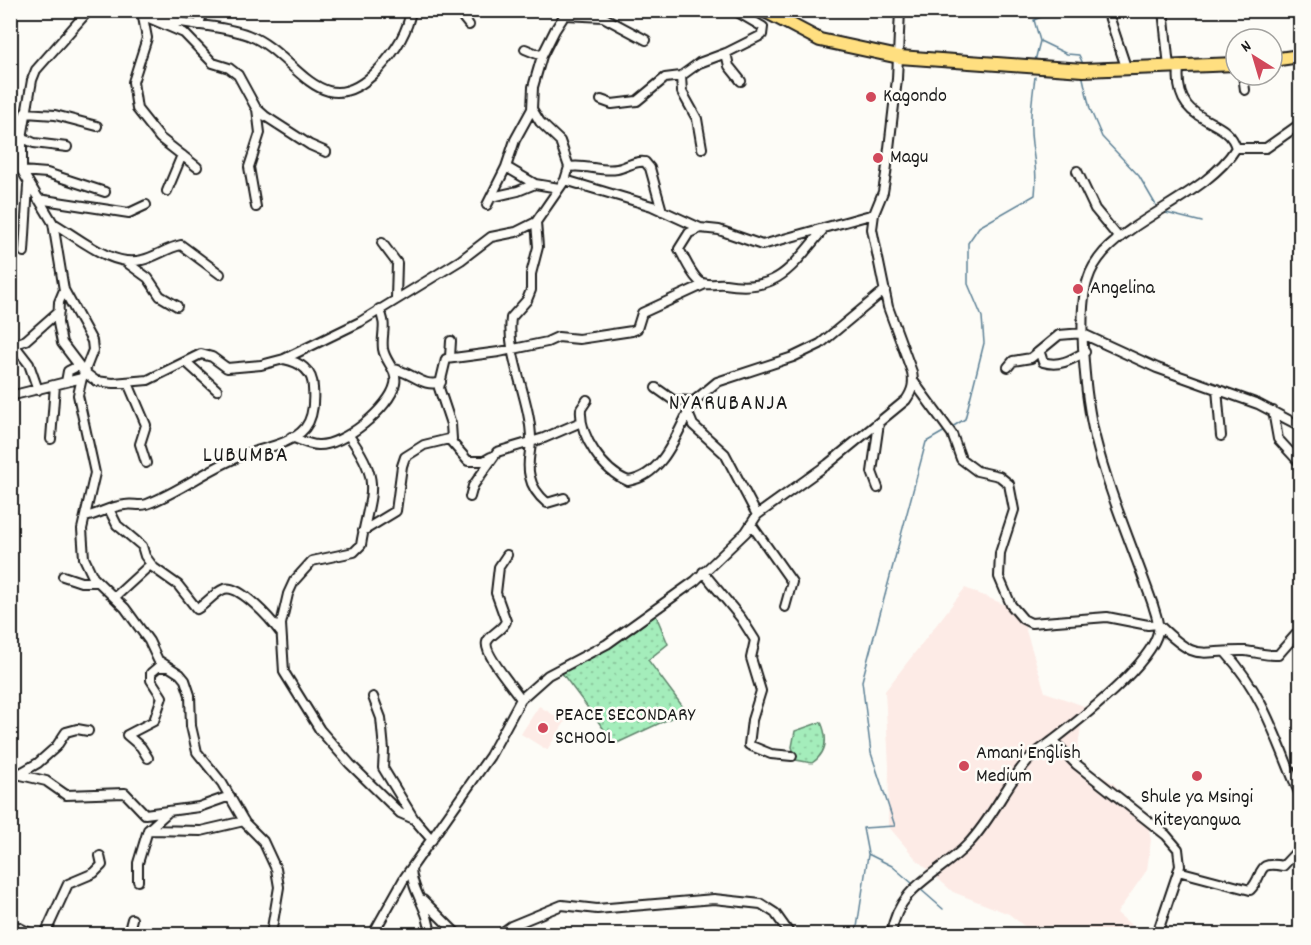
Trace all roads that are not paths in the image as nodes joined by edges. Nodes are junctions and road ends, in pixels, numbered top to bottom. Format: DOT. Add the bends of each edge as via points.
graph roads {
  1 [pos="89,10"];
  2 [pos="203,10"];
  3 [pos="411,10"];
  4 [pos="457,10"];
  5 [pos="734,10"];
  6 [pos="763,10"];
  7 [pos="900,10"];
  8 [pos="1107,10"];
  9 [pos="1162,10"];
  10 [pos="142,13"];
  11 [pos="567,13"];
  12 [pos="199,25"];
  13 [pos="468,25"];
  14 [pos="646,40"];
  15 [pos="525,49"];
  16 [pos="726,53"];
  17 [pos="542,56"];
  18 [pos="1300,56"];
  19 [pos="899,57"];
  20 [pos="1284,58"];
  21 [pos="1224,65"];
  22 [pos="1174,67"];
  23 [pos="1127,70"];
  24 [pos="681,76"];
  25 [pos="741,81"];
  26 [pos="1245,87"];
  27 [pos="1245,90"];
  28 [pos="602,100"];
  29 [pos="256,108"];
  30 [pos="532,109"];
  31 [pos="25,114"];
  32 [pos="1300,124"];
  33 [pos="97,126"];
  34 [pos="10,130"];
  35 [pos="21,138"];
  36 [pos="67,147"];
  37 [pos="702,148"];
  38 [pos="1236,148"];
  39 [pos="326,152"];
  40 [pos="182,154"];
  41 [pos="197,167"];
  42 [pos="506,167"];
  43 [pos="569,167"];
  44 [pos="22,171"];
  45 [pos="1077,171"];
  46 [pos="565,180"];
  47 [pos="28,183"];
  48 [pos="535,184"];
  49 [pos="559,188"];
  50 [pos="166,191"];
  51 [pos="105,192"];
  52 [pos="492,197"];
  53 [pos="38,199"];
  54 [pos="146,205"];
  55 [pos="487,205"];
  56 [pos="256,207"];
  57 [pos="662,211"];
  58 [pos="874,214"];
  59 [pos="536,222"];
  60 [pos="53,223"];
  61 [pos="700,228"];
  62 [pos="822,230"];
  63 [pos="1119,238"];
  64 [pos="382,243"];
  65 [pos="24,252"];
  66 [pos="126,262"];
  67 [pos="220,274"];
  68 [pos="705,284"];
  69 [pos="64,290"];
  70 [pos="885,290"];
  71 [pos="396,298"];
  72 [pos="177,306"];
  73 [pos="379,309"];
  74 [pos="59,311"];
  75 [pos="1083,333"];
  76 [pos="452,341"];
  77 [pos="13,346"];
  78 [pos="511,348"];
  79 [pos="1085,352"];
  80 [pos="1040,353"];
  81 [pos="450,357"];
  82 [pos="284,359"];
  83 [pos="186,362"];
  84 [pos="1008,367"];
  85 [pos="393,369"];
  86 [pos="81,372"];
  87 [pos="66,382"];
  88 [pos="441,382"];
  89 [pos="914,382"];
  90 [pos="128,383"];
  91 [pos="55,385"];
  92 [pos="656,388"];
  93 [pos="1217,389"];
  94 [pos="38,390"];
  95 [pos="217,390"];
  96 [pos="10,396"];
  97 [pos="587,400"];
  98 [pos="694,401"];
  99 [pos="1273,411"];
  100 [pos="688,413"];
  101 [pos="581,422"];
  102 [pos="879,423"];
  103 [pos="1300,426"];
  104 [pos="349,436"];
  105 [pos="1221,436"];
  106 [pos="291,437"];
  107 [pos="51,439"];
  108 [pos="452,439"];
  109 [pos="531,442"];
  110 [pos="491,457"];
  111 [pos="146,463"];
  112 [pos="1300,463"];
  113 [pos="878,488"];
  114 [pos="470,497"];
  115 [pos="564,498"];
  116 [pos="110,509"];
  117 [pos="758,515"];
  118 [pos="85,517"];
  119 [pos="751,524"];
  120 [pos="363,531"];
  121 [pos="507,555"];
  122 [pos="151,564"];
  123 [pos="703,572"];
  124 [pos="63,576"];
  125 [pos="97,582"];
  126 [pos="116,597"];
  127 [pos="785,607"];
  128 [pos="1159,624"];
  129 [pos="1300,630"];
  130 [pos="280,632"];
  131 [pos="1226,653"];
  132 [pos="170,667"];
  133 [pos="374,697"];
  134 [pos="521,699"];
  135 [pos="88,731"];
  136 [pos="1053,741"];
  137 [pos="792,756"];
  138 [pos="148,758"];
  139 [pos="21,775"];
  140 [pos="10,779"];
  141 [pos="1300,795"];
  142 [pos="230,796"];
  143 [pos="170,810"];
  144 [pos="414,819"];
  145 [pos="244,821"];
  146 [pos="148,830"];
  147 [pos="432,840"];
  148 [pos="1300,848"];
  149 [pos="100,856"];
  150 [pos="411,869"];
  151 [pos="1178,871"];
  152 [pos="138,881"];
  153 [pos="420,897"];
  154 [pos="132,920"];
  155 [pos="10,923"];
  156 [pos="32,934"];
  157 [pos="45,934"];
  158 [pos="128,934"];
  159 [pos="271,934"];
  160 [pos="373,934"];
  161 [pos="430,934"];
  162 [pos="458,934"];
  163 [pos="500,934"];
  164 [pos="790,934"];
  165 [pos="891,934"];
  166 [pos="1157,934"];
  1 -- 31 [label="street" via="36,70"];
  2 -- 12 [label="street"];
  3 -- 12 [label="street" via="404,33 379,69 342,93 312,84 258,39"];
  4 -- 13 [label="street"];
  5 -- 16 [label="street" via="765,28 762,35"];
  6 -- 19 [label="highway" via="820,40"];
  7 -- 19 [label="street"];
  8 -- 23 [label="street"];
  9 -- 22 [label="street"];
  10 -- 12 [label="street"];
  10 -- 29 [label="street" via="184,33 213,63 234,71"];
  10 -- 40 [label="street" via="147,38 133,82 137,110 160,138"];
  11 -- 14 [label="street" via="603,17"];
  11 -- 17 [label="street"];
  15 -- 17 [label="street"];
  16 -- 24 [label="street" via="699,63"];
  16 -- 25 [label="street" via="729,66"];
  17 -- 30 [label="street" via="533,87"];
  18 -- 20 [label="highway"];
  19 -- 23 [label="highway" via="1011,67"];
  19 -- 58 [label="street" via="886,174"];
  21 -- 22 [label="highway"];
  22 -- 23 [label="highway"];
  22 -- 38 [label="street" via="1181,98 1228,136"];
  24 -- 28 [label="street" via="664,78 637,101 612,104"];
  24 -- 37 [label="street" via="682,92 697,119"];
  26 -- 27 [label="street"];
  29 -- 39 [label="street"];
  29 -- 56 [label="street" via="261,128 249,167"];
  30 -- 42 [label="street" via="512,146"];
  30 -- 43 [label="street" via="560,141"];
  31 -- 33 [label="street" via="55,115"];
  31 -- 34 [label="street"];
  31 -- 35 [label="street"];
  32 -- 38 [label="street" via="1266,148"];
  34 -- 35 [label="street"];
  35 -- 36 [label="street"];
  35 -- 44 [label="street"];
  38 -- 63 [label="street" via="1215,172"];
  40 -- 41 [label="street"];
  40 -- 50 [label="street"];
  42 -- 48 [label="street"];
  42 -- 52 [label="street"];
  43 -- 46 [label="street"];
  43 -- 57 [label="street" via="614,169 645,162"];
  44 -- 47 [label="street"];
  44 -- 51 [label="street" via="47,174"];
  45 -- 63 [label="street" via="1095,209"];
  46 -- 49 [label="street"];
  46 -- 57 [label="street"];
  47 -- 53 [label="street"];
  47 -- 65 [label="street"];
  48 -- 49 [label="street"];
  48 -- 52 [label="street"];
  49 -- 59 [label="street"];
  52 -- 55 [label="street"];
  53 -- 54 [label="street" via="129,213"];
  53 -- 60 [label="street"];
  57 -- 61 [label="street"];
  58 -- 62 [label="street"];
  58 -- 70 [label="street" via="874,245"];
  59 -- 71 [label="street" via="516,232 491,237 461,260"];
  59 -- 78 [label="street" via="538,247 531,290 511,318"];
  60 -- 66 [label="street" via="110,257"];
  60 -- 69 [label="street"];
  61 -- 62 [label="street" via="719,230 762,245"];
  61 -- 68 [label="street" via="689,233 679,249 698,280"];
  62 -- 68 [label="street" via="788,271 770,283 748,287"];
  63 -- 75 [label="street" via="1088,279"];
  64 -- 71 [label="street" via="397,263"];
  66 -- 67 [label="street" via="181,245"];
  66 -- 72 [label="street" via="148,278 160,296"];
  68 -- 78 [label="street" via="642,314 635,330 579,339 558,337"];
  69 -- 74 [label="street"];
  69 -- 86 [label="street" via="92,341 93,350"];
  70 -- 89 [label="street"];
  70 -- 98 [label="street" via="820,344 717,382"];
  71 -- 73 [label="street"];
  73 -- 82 [label="street"];
  73 -- 85 [label="street" via="386,328 384,354"];
  74 -- 77 [label="street"];
  74 -- 86 [label="street" via="62,343"];
  75 -- 79 [label="street"];
  75 -- 80 [label="street" via="1059,335"];
  75 -- 93 [label="street" via="1142,362"];
  76 -- 81 [label="street"];
  77 -- 94 [label="street" via="29,364"];
  78 -- 81 [label="street"];
  78 -- 109 [label="street" via="521,378"];
  79 -- 80 [label="street" via="1054,364 1043,362"];
  79 -- 128 [label="street" via="1095,435"];
  80 -- 84 [label="street" via="1013,361"];
  81 -- 88 [label="street" via="444,362"];
  82 -- 83 [label="street" via="235,368 227,368 206,354"];
  82 -- 106 [label="street" via="301,365 313,384 310,418 305,428"];
  83 -- 90 [label="street" via="160,377"];
  83 -- 95 [label="street"];
  85 -- 88 [label="street" via="429,384"];
  85 -- 104 [label="street" via="395,384 389,397"];
  86 -- 87 [label="street"];
  86 -- 87 [label="street" via="68,371"];
  86 -- 90 [label="street" via="96,381"];
  86 -- 118 [label="street" via="79,405 95,473"];
  87 -- 91 [label="street"];
  88 -- 108 [label="street" via="439,394 451,424"];
  89 -- 102 [label="street" via="906,400"];
  89 -- 128 [label="street" via="952,434 961,459 985,475 1005,479 1009,484 1014,510 1000,553 999,577 1005,595 1023,619 1031,624 1117,618"];
  90 -- 111 [label="street" via="145,417 146,430 140,444"];
  91 -- 94 [label="street"];
  91 -- 107 [label="street"];
  92 -- 98 [label="street" via="673,400"];
  93 -- 99 [label="street"];
  93 -- 105 [label="street"];
  94 -- 96 [label="street"];
  97 -- 101 [label="street" via="580,409"];
  98 -- 100 [label="street"];
  99 -- 103 [label="street"];
  99 -- 112 [label="street" via="1278,439"];
  100 -- 101 [label="street" via="671,449 640,477 628,481 613,474 591,444"];
  100 -- 117 [label="street" via="693,425 725,454"];
  101 -- 109 [label="street"];
  102 -- 113 [label="street" via="872,472"];
  102 -- 117 [label="street"];
  104 -- 106 [label="street" via="319,445"];
  104 -- 120 [label="street" via="369,467 373,484"];
  106 -- 116 [label="street" via="236,458 168,496"];
  108 -- 110 [label="street" via="468,461"];
  108 -- 120 [label="street" via="424,445 405,457 396,511"];
  109 -- 110 [label="street" via="504,448"];
  109 -- 115 [label="street" via="528,461 533,486 547,503"];
  110 -- 114 [label="street"];
  116 -- 118 [label="street"];
  116 -- 122 [label="street" via="117,525 142,546"];
  117 -- 119 [label="street"];
  118 -- 125 [label="street" via="82,548 88,570"];
  119 -- 123 [label="street"];
  119 -- 127 [label="street" via="792,582"];
  120 -- 130 [label="street" via="361,545 354,552 322,557 300,573 288,594"];
  121 -- 134 [label="street" via="499,567 496,593 506,621 489,638 486,648"];
  122 -- 126 [label="street"];
  122 -- 130 [label="street" via="178,585 196,609 223,589 229,589 268,616"];
  123 -- 134 [label="street" via="607,644 548,675"];
  123 -- 137 [label="street" via="755,640 751,658 761,691 749,745 771,754"];
  124 -- 125 [label="street"];
  125 -- 126 [label="street"];
  126 -- 132 [label="street" via="149,641 158,660"];
  128 -- 131 [label="street" via="1193,652"];
  128 -- 136 [label="street" via="1152,646 1137,667"];
  129 -- 131 [label="street" via="1278,655"];
  130 -- 144 [label="street" via="284,672 320,730 388,802"];
  131 -- 141 [label="street" via="1257,693"];
  132 -- 138 [label="street" via="158,667 151,673 162,697 154,721 127,735"];
  132 -- 142 [label="street" via="188,687 197,752"];
  133 -- 144 [label="street" via="381,718 382,768"];
  134 -- 147 [label="street" via="490,756"];
  135 -- 139 [label="street" via="66,732 56,747"];
  136 -- 151 [label="street" via="1076,765 1166,835 1178,849"];
  136 -- 165 [label="street" via="1026,763 969,844 910,890"];
  139 -- 140 [label="street"];
  139 -- 143 [label="street" via="46,781 66,795 124,793 145,814"];
  142 -- 143 [label="street" via="199,807"];
  142 -- 145 [label="street"];
  143 -- 146 [label="street"];
  144 -- 147 [label="street"];
  145 -- 146 [label="street" via="201,831"];
  145 -- 159 [label="street" via="263,841 276,869 279,887"];
  146 -- 152 [label="street" via="138,863"];
  147 -- 150 [label="street"];
  148 -- 151 [label="street" via="1283,866 1265,866 1250,890"];
  149 -- 157 [label="street" via="102,865 94,873 68,884"];
  150 -- 153 [label="street" via="412,884"];
  150 -- 160 [label="street"];
  151 -- 166 [label="street"];
  153 -- 161 [label="street"];
  153 -- 162 [label="street"];
  154 -- 158 [label="street"];
  155 -- 156 [label="street"];
  163 -- 164 [label="street" via="562,905 597,909 714,899 761,904 775,913"];
}
